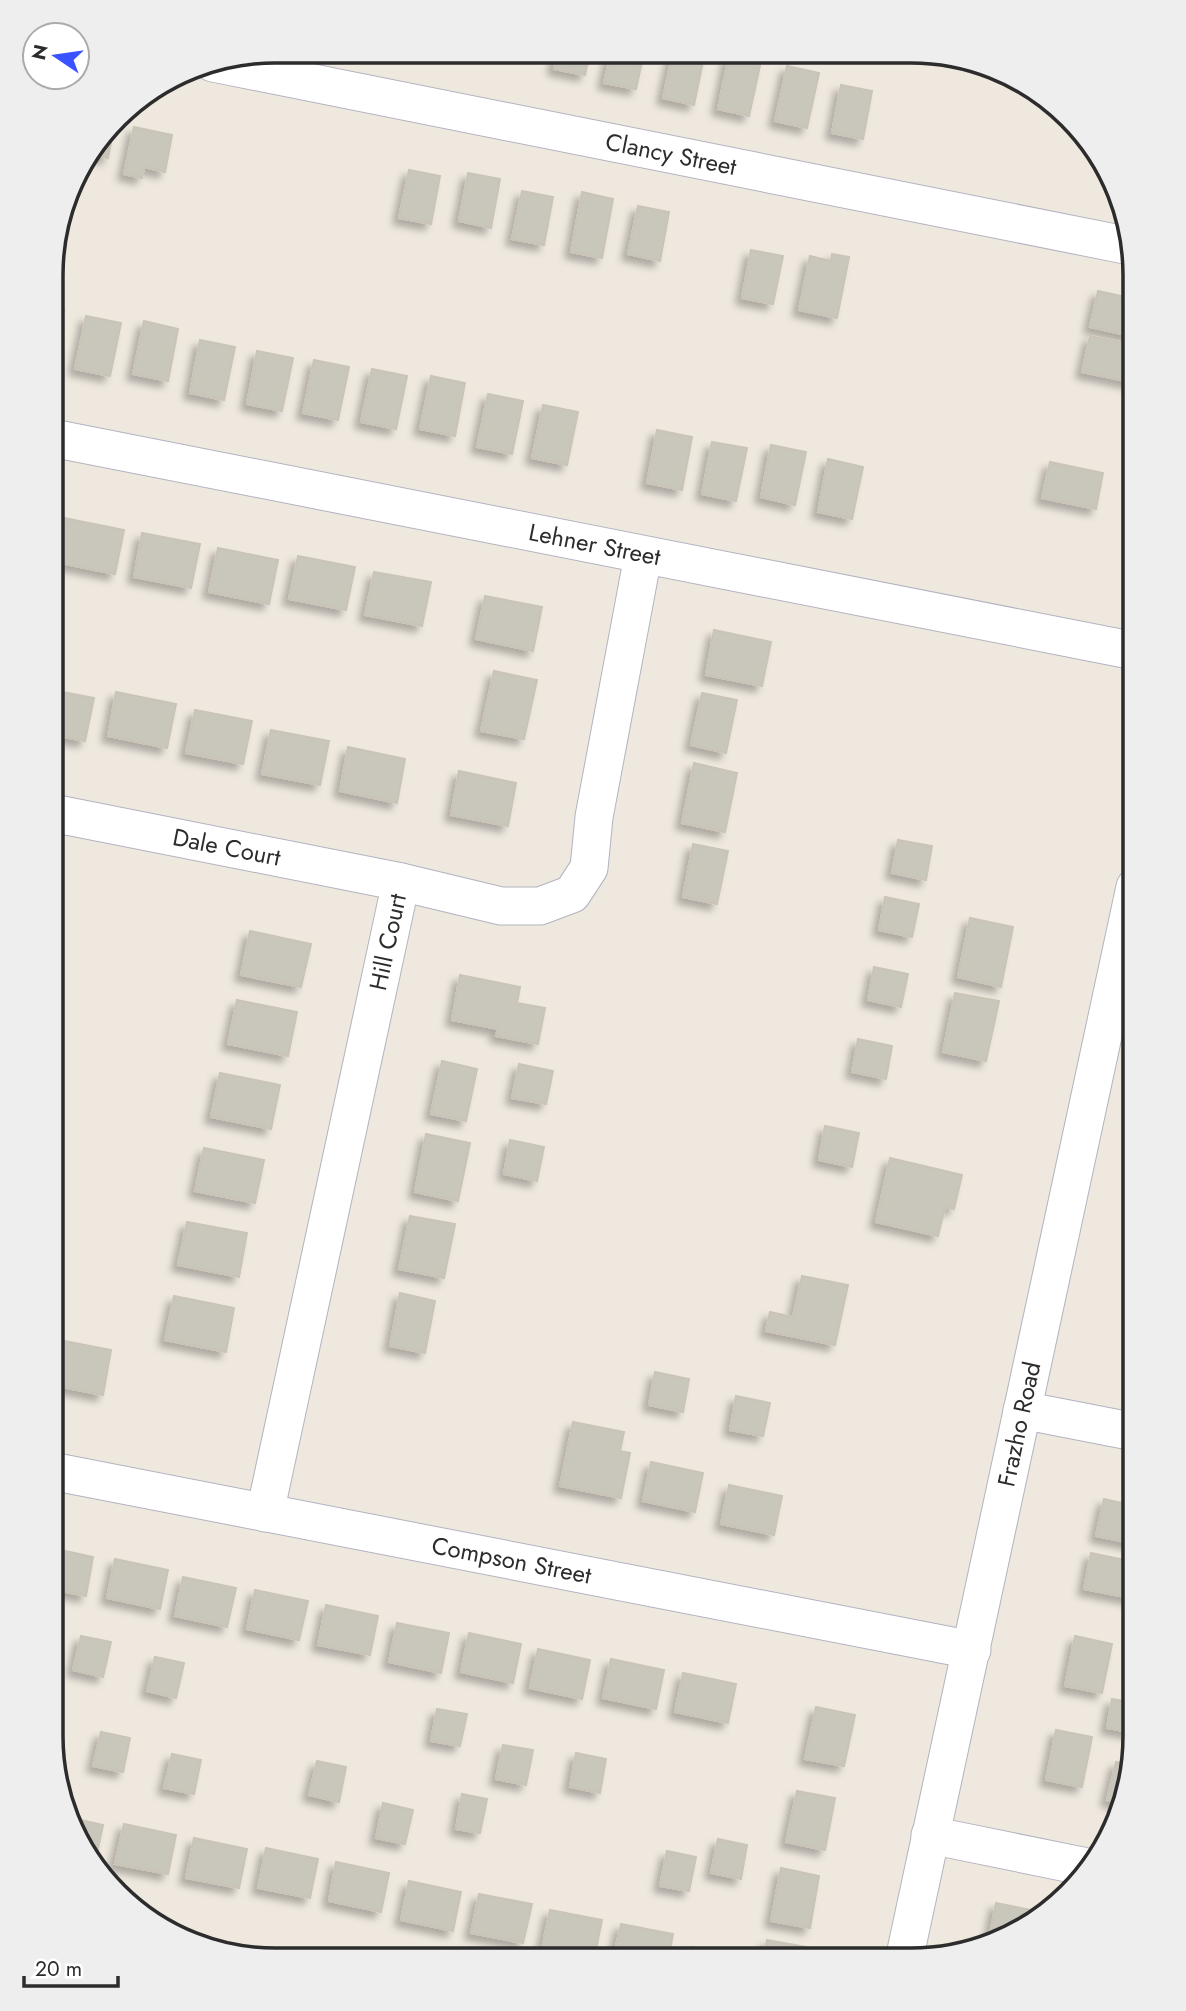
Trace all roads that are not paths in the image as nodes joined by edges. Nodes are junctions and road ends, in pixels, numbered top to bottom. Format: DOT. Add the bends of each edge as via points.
graph roads {
  1 [pos="234,67"];
  2 [pos="1120,244"];
  3 [pos="63,440"];
  4 [pos="643,556"];
  5 [pos="1123,649"];
  6 [pos="63,815"];
  7 [pos="401,882"];
  8 [pos="1123,995"];
  9 [pos="1120,1022"];
  10 [pos="1022,1410"];
  11 [pos="1123,1430"];
  12 [pos="63,1473"];
  13 [pos="265,1513"];
  14 [pos="972,1650"];
  15 [pos="930,1835"];
  16 [pos="1079,1865"];
  17 [pos="906,1948"];
  1 -- 2 [label="street, Clancy Street"];
  3 -- 4 [label="street, Lehner Street"];
  4 -- 5 [label="street, Lehner Street"];
  4 -- 7 [label="street, Hill Court" via="594,817 589,868 572,894 540,906 501,906"];
  6 -- 7 [label="street, Dale Court"];
  7 -- 13 [label="street, Hill Court"];
  8 -- 9 [label="street, Frazho Road"];
  9 -- 10 [label="street, Frazho Road"];
  10 -- 11 [label="street"];
  10 -- 14 [label="street, Frazho Road"];
  12 -- 13 [label="street, Compson Street"];
  13 -- 14 [label="street, Compson Street"];
  14 -- 15 [label="street, Frazho Road"];
  15 -- 16 [label="street"];
  15 -- 17 [label="street, Frazho Road"];
}
